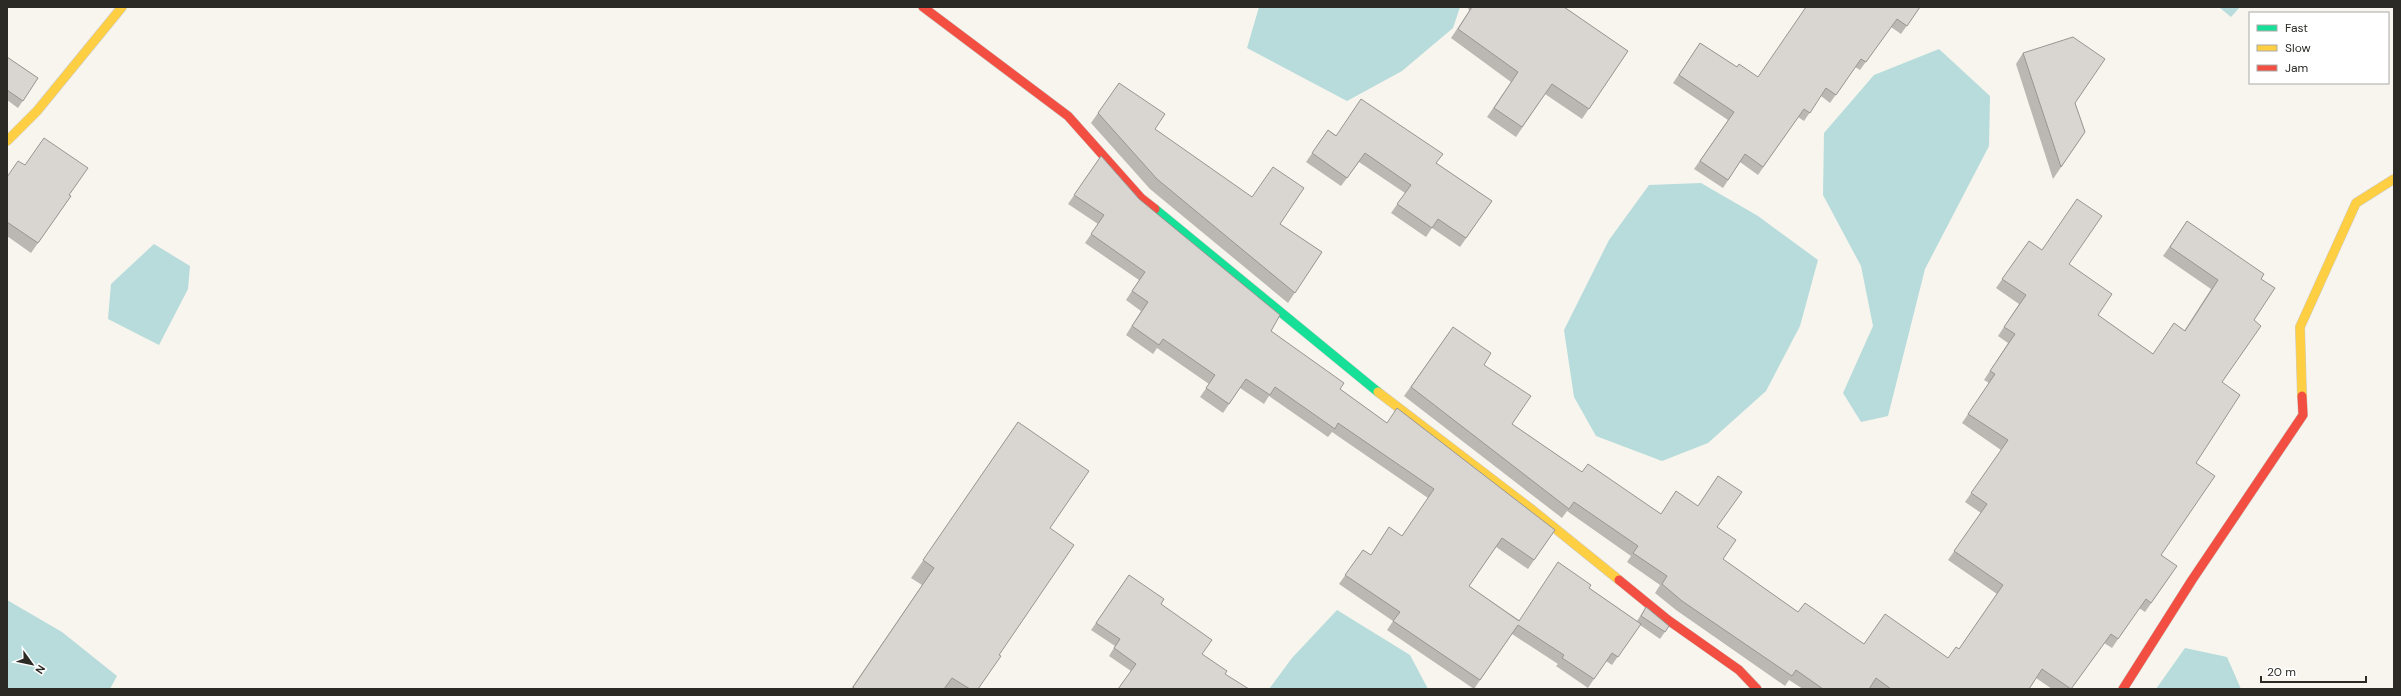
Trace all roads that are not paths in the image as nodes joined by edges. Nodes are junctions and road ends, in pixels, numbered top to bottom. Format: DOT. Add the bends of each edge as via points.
graph roads {
  1 [pos="122,7"];
  2 [pos="923,7"];
  3 [pos="7,141"];
  4 [pos="2394,179"];
  5 [pos="1757,689"];
  6 [pos="2123,689"];
  1 -- 3 [label="street" via="37,111"];
  2 -- 5 [label="street" via="1068,116 1141,198 1261,297 1668,620 1739,670"];
  4 -- 6 [label="street" via="2356,203 2300,327 2303,415 2192,580"];
}
